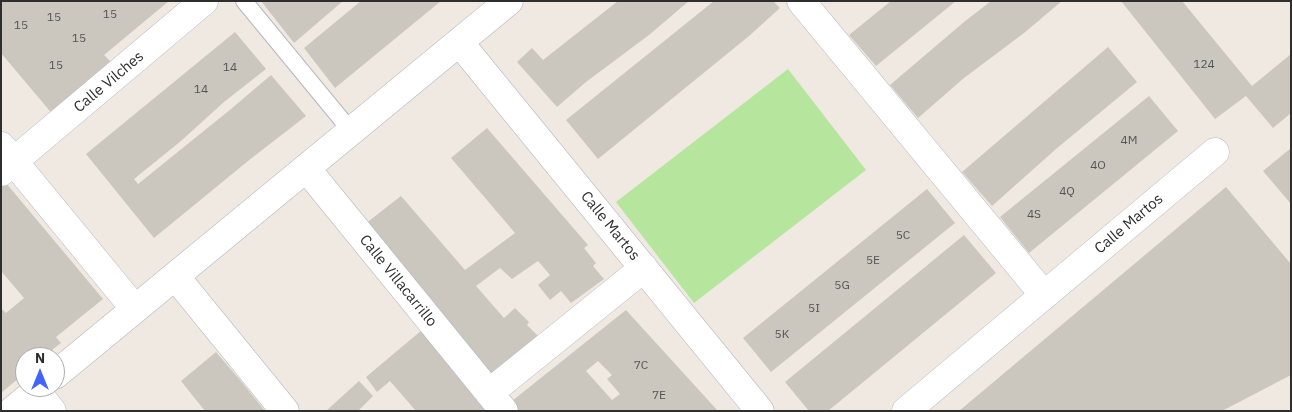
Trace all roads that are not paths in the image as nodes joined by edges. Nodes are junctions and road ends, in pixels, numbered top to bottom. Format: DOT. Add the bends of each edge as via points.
graph roads {
  1 [pos="204,1"];
  2 [pos="244,1"];
  3 [pos="509,1"];
  4 [pos="801,1"];
  5 [pos="459,42"];
  6 [pos="351,131"];
  7 [pos="1215,152"];
  8 [pos="5,160"];
  9 [pos="306,168"];
  10 [pos="644,268"];
  11 [pos="175,276"];
  12 [pos="1044,296"];
  13 [pos="135,309"];
  14 [pos="65,373"];
  15 [pos="36,397"];
  16 [pos="497,402"];
  17 [pos="12,411"];
  18 [pos="285,411"];
  19 [pos="760,411"];
  20 [pos="906,411"];
  1 -- 8 [label="street, Calle Vilches"];
  2 -- 6 [label="lane"];
  3 -- 5 [label="street"];
  4 -- 12 [label="street"];
  5 -- 6 [label="street"];
  5 -- 10 [label="street, Calle Martos"];
  6 -- 9 [label="street"];
  7 -- 12 [label="street, Calle Martos"];
  8 -- 13 [label="street, Calle Vilches"];
  9 -- 11 [label="street"];
  9 -- 16 [label="street, Calle Villacarrillo"];
  10 -- 16 [label="street, Calle Villacarrillo"];
  10 -- 19 [label="street, Calle Martos"];
  11 -- 13 [label="street"];
  11 -- 18 [label="street"];
  12 -- 20 [label="street, Calle Martos"];
  13 -- 14 [label="street"];
  15 -- 17 [label="street"];
}
